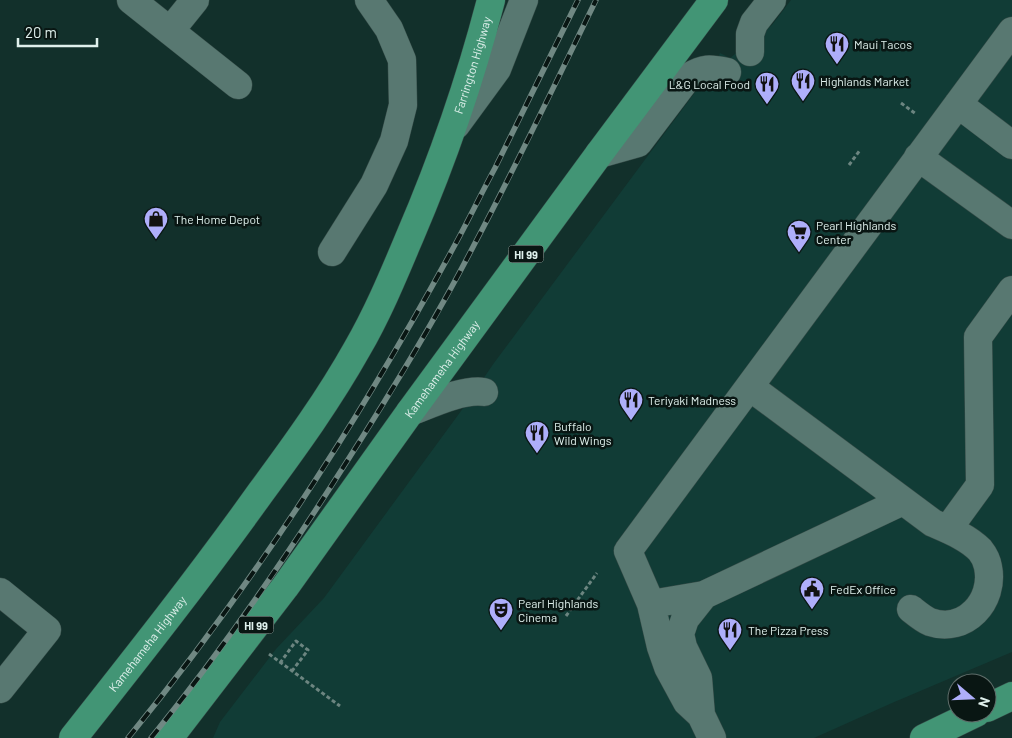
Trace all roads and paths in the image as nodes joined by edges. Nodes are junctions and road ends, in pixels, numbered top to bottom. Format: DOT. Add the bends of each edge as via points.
graph roads {
  1 [pos="131,0"];
  2 [pos="195,0"];
  3 [pos="368,0"];
  4 [pos="491,0"];
  5 [pos="524,0"];
  6 [pos="714,0"];
  7 [pos="772,0"];
  8 [pos="1012,31"];
  9 [pos="170,32"];
  10 [pos="750,52"];
  11 [pos="727,72"];
  12 [pos="238,85"];
  13 [pos="901,103"];
  14 [pos="958,104"];
  15 [pos="911,110"];
  16 [pos="452,131"];
  17 [pos="1012,145"];
  18 [pos="860,150"];
  19 [pos="599,154"];
  20 [pos="918,157"];
  21 [pos="848,165"];
  22 [pos="1012,225"];
  23 [pos="332,252"];
  24 [pos="1012,290"];
  25 [pos="750,386"];
  26 [pos="484,392"];
  27 [pos="410,412"];
  28 [pos="903,501"];
  29 [pos="948,530"];
  30 [pos="598,573"];
  31 [pos="0,592"];
  32 [pos="704,595"];
  33 [pos="651,604"];
  34 [pos="911,609"];
  35 [pos="566,616"];
  36 [pos="269,654"];
  37 [pos="280,662"];
  38 [pos="292,671"];
  39 [pos="0,689"];
  40 [pos="1012,696"];
  41 [pos="997,703"];
  42 [pos="340,706"];
  43 [pos="955,723"];
  44 [pos="706,726"];
  45 [pos="73,738"];
  46 [pos="169,738"];
  47 [pos="924,738"];
  1 -- 9 [label="street"];
  2 -- 9 [label="street"];
  3 -- 23 [label="street" via="389,29 402,60 403,105 394,141 374,184"];
  4 -- 16 [label="main road, Farrington Highway"];
  5 -- 16 [label="street, Kamehameha Highway" via="497,69"];
  6 -- 19 [label="main road, Kamehameha Highway / HI 99"];
  7 -- 10 [label="street" via="754,23"];
  8 -- 14 [label="street"];
  9 -- 12 [label="street"];
  11 -- 19 [label="street" via="700,70 688,77 638,143"];
  13 -- 15 [label="path"];
  14 -- 17 [label="street"];
  14 -- 20 [label="street"];
  16 -- 45 [label="main road, Kamehameha Highway" via="393,277 358,348 328,397 226,541"];
  18 -- 21 [label="path"];
  19 -- 27 [label="main road, Kamehameha Highway / HI 99"];
  20 -- 22 [label="street"];
  20 -- 25 [label="street"];
  24 -- 29 [label="street" via="978,337 980,485"];
  25 -- 28 [label="street"];
  25 -- 33 [label="street" via="628,551"];
  26 -- 27 [label="street" via="463,393"];
  27 -- 46 [label="main road, Kamehameha Highway / HI 99" via="285,588"];
  28 -- 29 [label="street"];
  28 -- 32 [label="street"];
  29 -- 34 [label="street" via="981,551 987,562 990,575 985,600 977,610 955,623 929,621"];
  30 -- 35 [label="path"];
  31 -- 39 [label="street" via="47,630"];
  32 -- 33 [label="street"];
  32 -- 44 [label="street" via="685,619 680,634 698,678"];
  33 -- 44 [label="street" via="668,667 686,702"];
  36 -- 37 [label="path"];
  37 -- 38 [label="path"];
  37 -- 38 [label="path" via="296,641 308,650"];
  38 -- 42 [label="path"];
  40 -- 41 [label="main road"];
  43 -- 47 [label="main road"];
}
